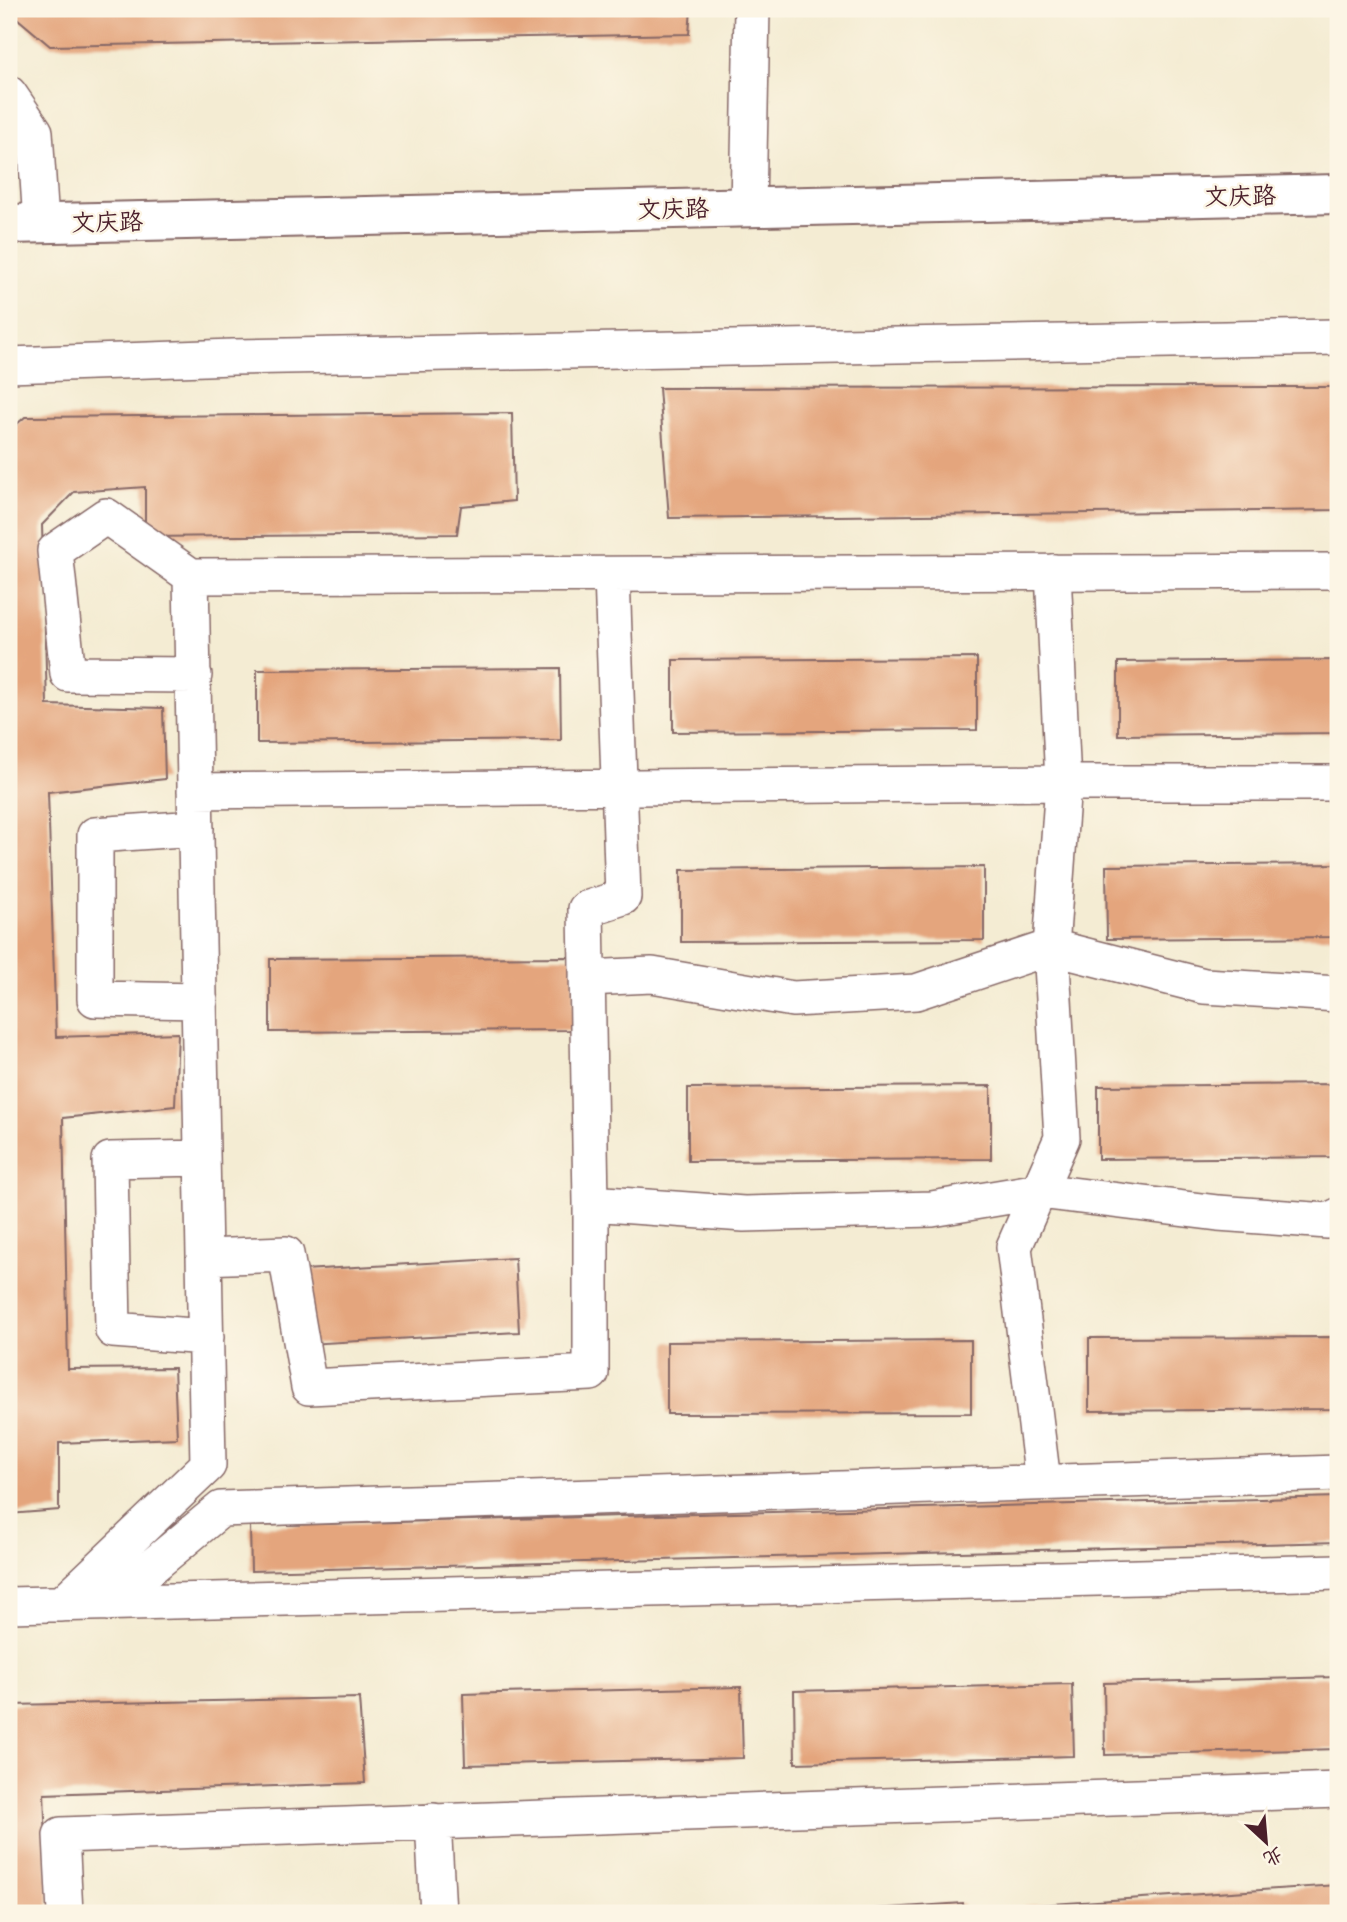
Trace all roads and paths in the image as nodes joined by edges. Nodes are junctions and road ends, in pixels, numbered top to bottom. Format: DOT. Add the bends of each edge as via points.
graph roads {
  1 [pos="752,9"];
  2 [pos="9,94"];
  3 [pos="1338,194"];
  4 [pos="748,207"];
  5 [pos="25,223"];
  6 [pos="1338,337"];
  7 [pos="9,365"];
  8 [pos="1338,571"];
  9 [pos="1053,572"];
  10 [pos="612,575"];
  11 [pos="191,576"];
  12 [pos="194,675"];
  13 [pos="1063,783"];
  14 [pos="1338,783"];
  15 [pos="619,786"];
  16 [pos="195,791"];
  17 [pos="196,828"];
  18 [pos="1051,947"];
  19 [pos="587,978"];
  20 [pos="1338,994"];
  21 [pos="200,1001"];
  22 [pos="202,1158"];
  23 [pos="1039,1191"];
  24 [pos="592,1203"];
  25 [pos="1338,1216"];
  26 [pos="204,1257"];
  27 [pos="206,1337"];
  28 [pos="1338,1473"];
  29 [pos="1043,1482"];
  30 [pos="1338,1572"];
  31 [pos="108,1602"];
  32 [pos="62,1604"];
  33 [pos="9,1605"];
  34 [pos="1338,1790"];
  35 [pos="433,1821"];
  36 [pos="65,1913"];
  37 [pos="438,1913"];
  1 -- 4 [label="street"];
  2 -- 5 [label="street" via="35,132"];
  3 -- 4 [label="street, 文庆路"];
  4 -- 5 [label="street, 文庆路"];
  6 -- 7 [label="street"];
  8 -- 9 [label="street"];
  9 -- 10 [label="street"];
  9 -- 13 [label="street"];
  10 -- 11 [label="street"];
  10 -- 15 [label="street"];
  11 -- 12 [label="street"];
  11 -- 12 [label="street" via="106,516 55,551 68,674"];
  12 -- 16 [label="street"];
  13 -- 14 [label="street"];
  13 -- 15 [label="street"];
  13 -- 18 [label="street"];
  15 -- 16 [label="street"];
  15 -- 19 [label="street" via="623,897 586,909"];
  16 -- 17 [label="street"];
  17 -- 21 [label="street"];
  17 -- 21 [label="street" via="95,835 95,999"];
  18 -- 19 [label="street" via="916,992 793,999 652,975"];
  18 -- 20 [label="street" via="1204,986"];
  18 -- 23 [label="street" via="1062,1138"];
  19 -- 24 [label="street"];
  21 -- 22 [label="street"];
  22 -- 26 [label="street"];
  22 -- 27 [label="street" via="110,1160 113,1331"];
  23 -- 24 [label="street" via="932,1209 744,1214"];
  23 -- 25 [label="street" via="1218,1213 1328,1221"];
  23 -- 29 [label="street" via="1014,1247"];
  24 -- 26 [label="street" via="591,1373 309,1387 286,1254"];
  26 -- 27 [label="street"];
  27 -- 32 [label="street" via="208,1465"];
  28 -- 29 [label="street"];
  29 -- 31 [label="street" via="221,1509"];
  30 -- 31 [label="street"];
  31 -- 32 [label="street"];
  32 -- 33 [label="street"];
  34 -- 35 [label="street"];
  35 -- 36 [label="street" via="61,1835"];
  35 -- 37 [label="street"];
}
